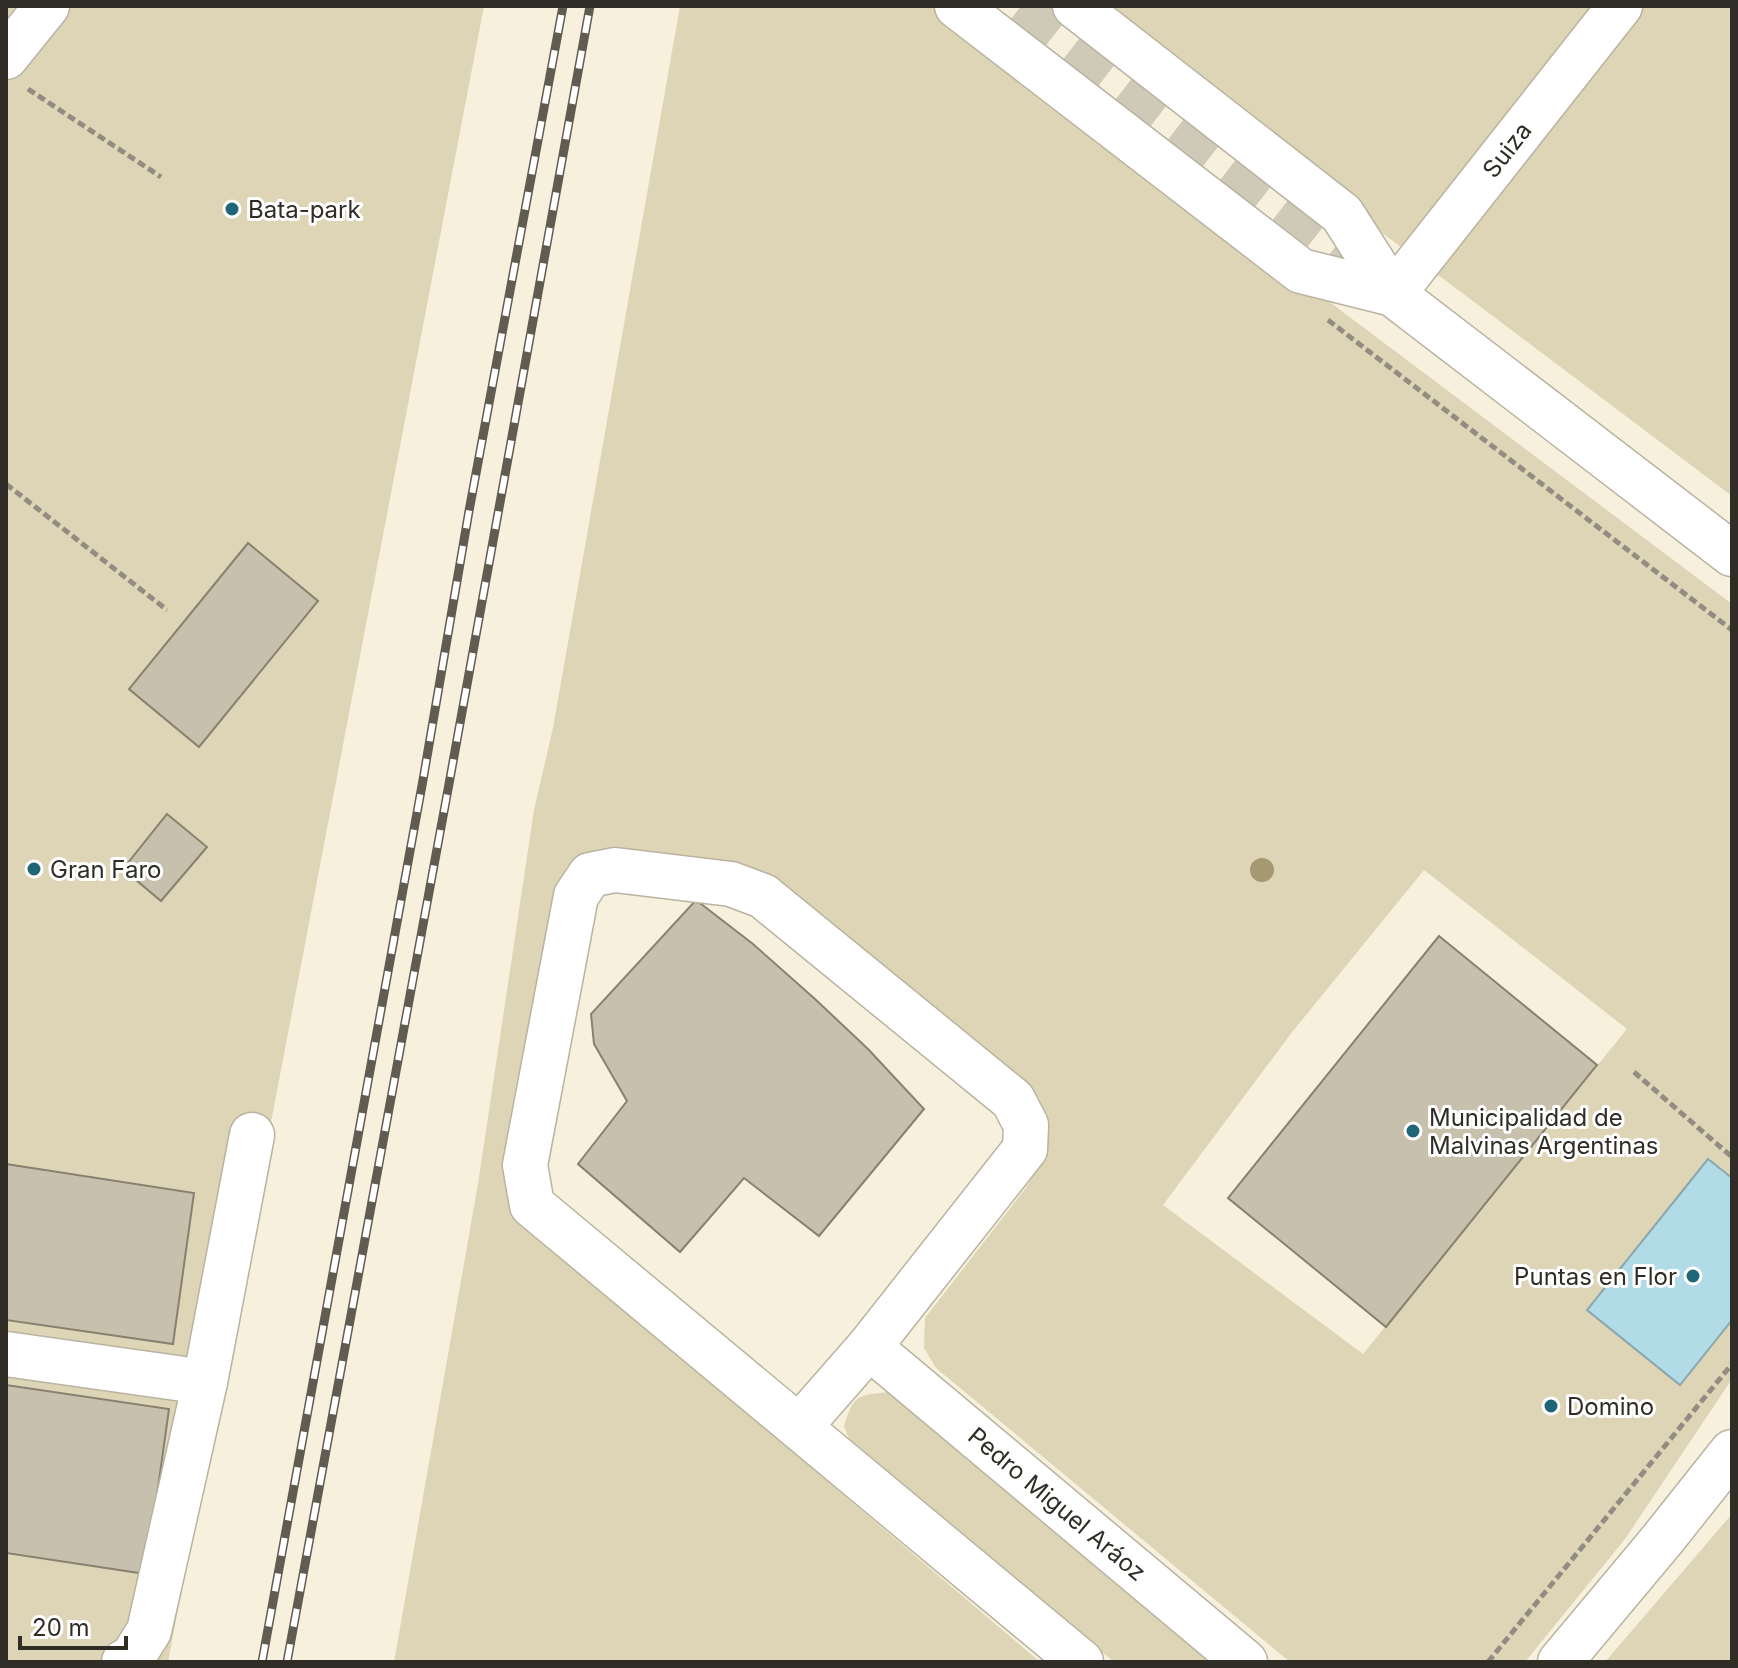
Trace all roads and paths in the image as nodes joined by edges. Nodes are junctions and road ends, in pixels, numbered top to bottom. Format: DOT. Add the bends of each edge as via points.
graph roads {
  1 [pos="47,6"];
  2 [pos="957,6"];
  3 [pos="1075,6"];
  4 [pos="1620,6"];
  5 [pos="12,70"];
  6 [pos="161,177"];
  7 [pos="1393,294"];
  8 [pos="6,484"];
  9 [pos="1732,554"];
  10 [pos="167,610"];
  11 [pos="1634,1072"];
  12 [pos="252,1135"];
  13 [pos="1732,1157"];
  14 [pos="869,1347"];
  15 [pos="6,1354"];
  16 [pos="1732,1364"];
  17 [pos="205,1382"];
  18 [pos="799,1427"];
  19 [pos="1732,1452"];
  20 [pos="124,1662"];
  21 [pos="1081,1662"];
  22 [pos="1245,1662"];
  23 [pos="1488,1662"];
  24 [pos="1560,1662"];
  1 -- 5 [label="main road"];
  2 -- 7 [label="main road" via="1301,271"];
  3 -- 7 [label="main road" via="1342,214"];
  4 -- 7 [label="main road, Suiza"];
  5 -- 6 [label="path"];
  7 -- 9 [label="main road"];
  8 -- 10 [label="path"];
  11 -- 13 [label="path"];
  12 -- 17 [label="main road"];
  14 -- 18 [label="main road"];
  14 -- 18 [label="main road" via="1025,1149 1026,1125 1013,1100 763,896 731,884 615,870 590,875 576,896 525,1165 532,1205"];
  14 -- 22 [label="main road, Pedro Miguel Aráoz"];
  15 -- 17 [label="main road"];
  16 -- 23 [label="path"];
  17 -- 20 [label="main road" via="149,1631"];
  18 -- 21 [label="main road"];
  19 -- 24 [label="main road"];
}
